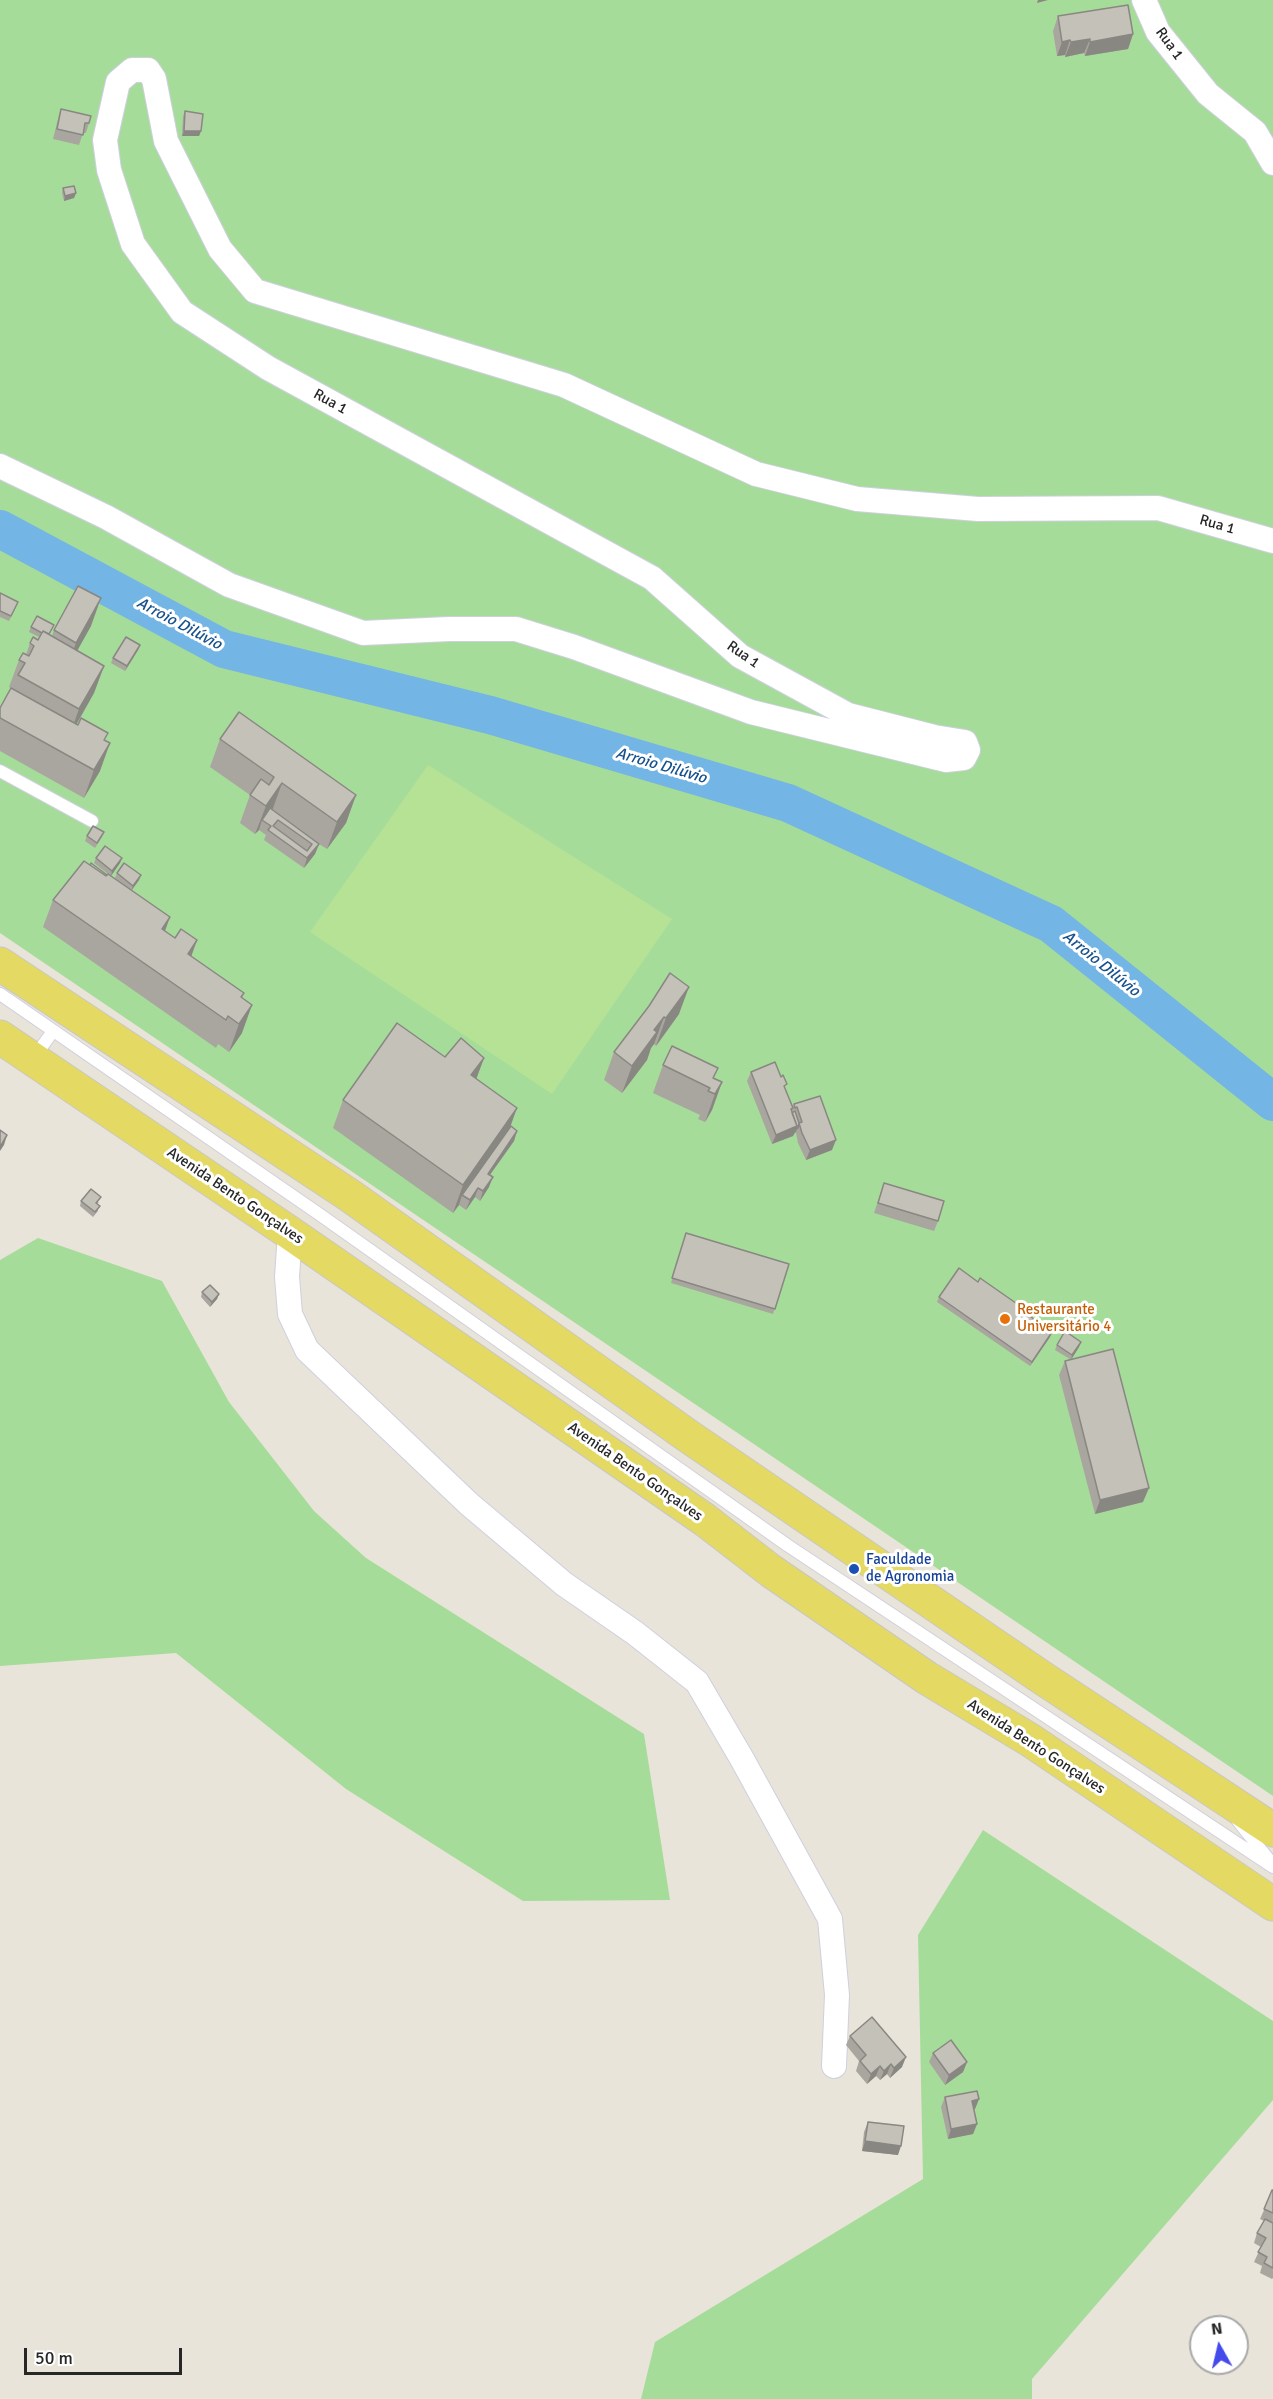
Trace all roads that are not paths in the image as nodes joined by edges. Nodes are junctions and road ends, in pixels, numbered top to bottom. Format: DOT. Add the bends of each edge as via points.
graph roads {
  1 [pos="1144,0"];
  2 [pos="1273,163"];
  3 [pos="0,466"];
  4 [pos="1273,540"];
  5 [pos="0,771"];
  6 [pos="92,821"];
  7 [pos="0,964"];
  8 [pos="0,994"];
  9 [pos="52,1031"];
  10 [pos="0,1037"];
  11 [pos="33,1059"];
  12 [pos="290,1233"];
  13 [pos="1213,1789"];
  14 [pos="1273,1830"];
  15 [pos="1273,1866"];
  16 [pos="1273,1904"];
  17 [pos="834,2066"];
  1 -- 2 [label="street, Rua 1" via="1158,32 1208,94 1255,132"];
  3 -- 4 [label="street, Rua 1" via="106,517 229,585 363,633 516,629 751,712 946,760 964,759 968,750 965,741 848,715 740,656 652,578 268,368 182,312 133,244 109,170 105,140 118,82 125,74 140,69 148,70 154,79 166,141 220,249 255,291 564,385 756,474 857,499 978,509 1158,508"];
  5 -- 6 [label="lane"];
  7 -- 13 [label="main road" via="349,1195 688,1436 1041,1677"];
  8 -- 9 [label="lane"];
  9 -- 11 [label="lane"];
  9 -- 15 [label="lane" via="319,1214 787,1545"];
  10 -- 11 [label="main road, Avenida Bento Gonçalves"];
  11 -- 12 [label="main road, Avenida Bento Gonçalves"];
  12 -- 16 [label="main road, Avenida Bento Gonçalves" via="908,1664 1030,1740"];
  12 -- 17 [label="street" via="290,1314 307,1350 469,1504 564,1584 697,1682 830,1919 837,1995"];
  13 -- 14 [label="main road"];
  13 -- 15 [label="lane"];
}
